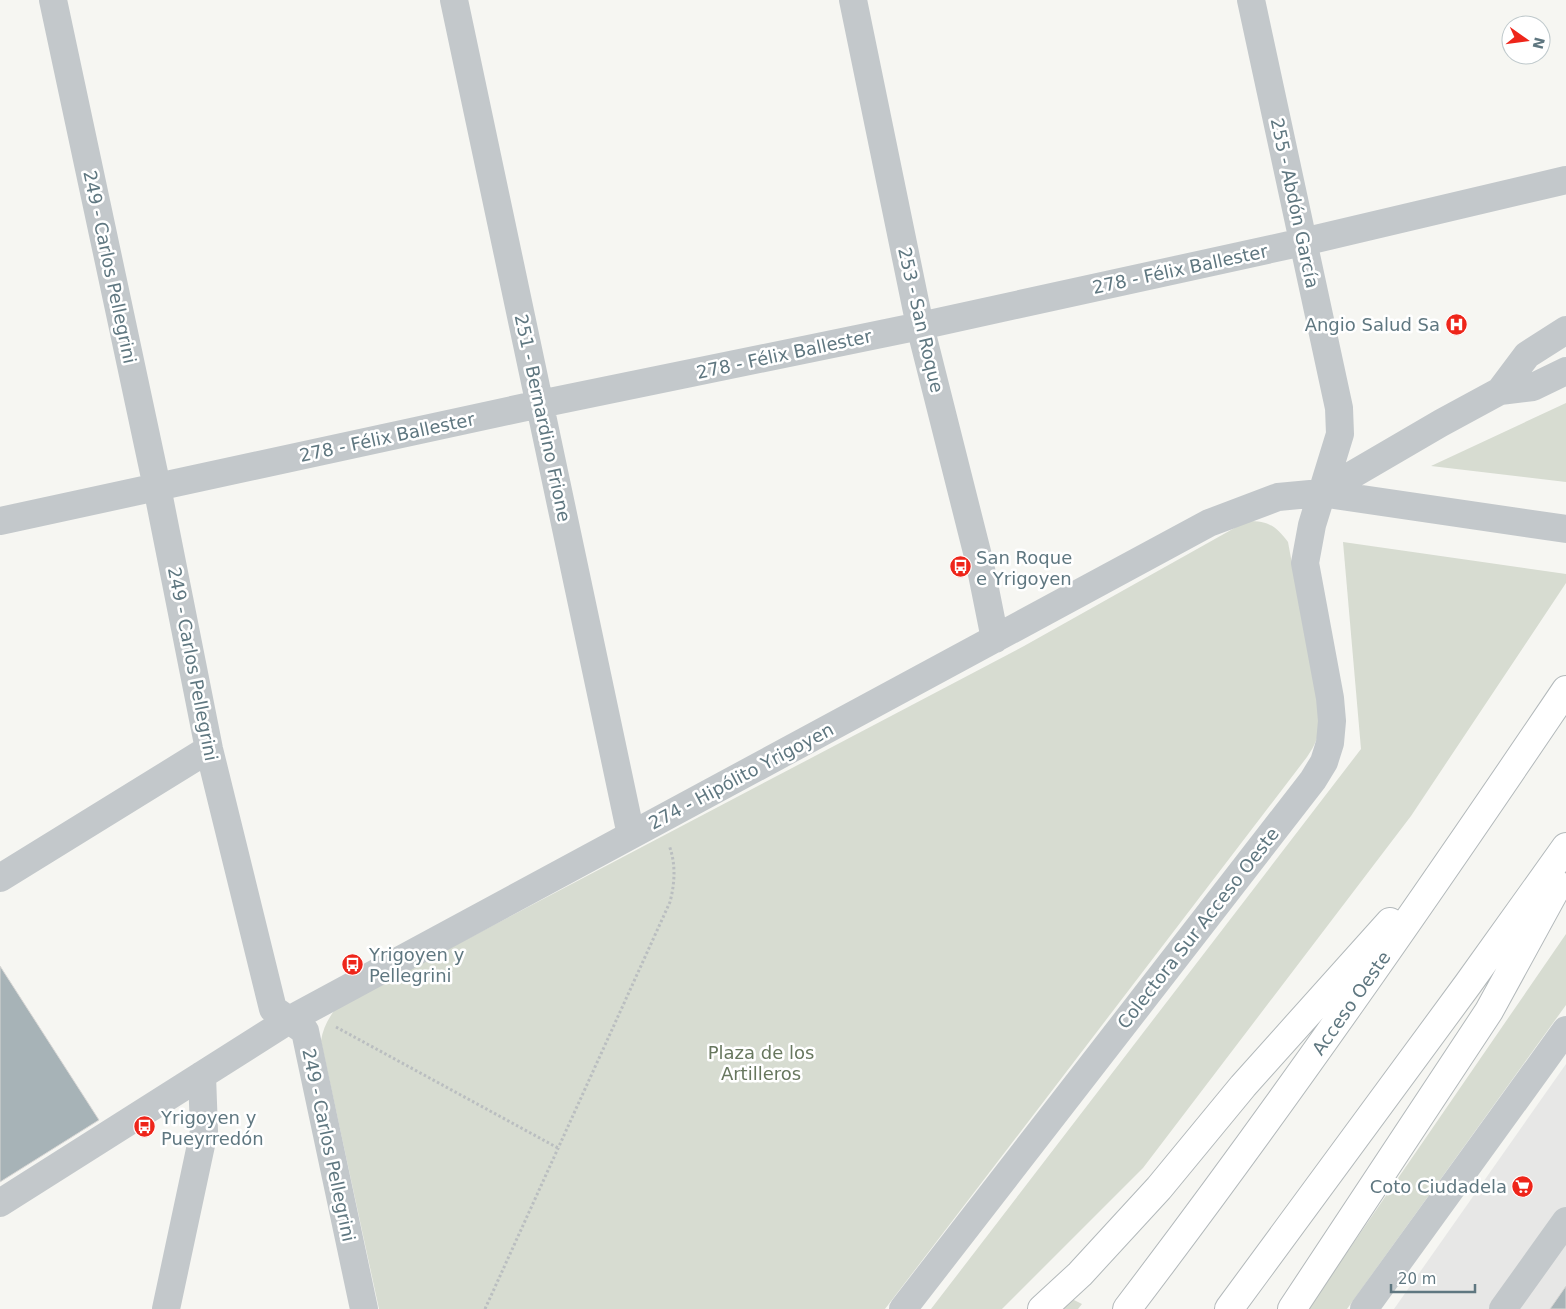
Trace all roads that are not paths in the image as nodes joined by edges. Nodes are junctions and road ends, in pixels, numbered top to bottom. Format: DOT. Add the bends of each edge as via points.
graph roads {
  1 [pos="53,0"];
  2 [pos="454,0"];
  3 [pos="852,0"];
  4 [pos="1251,0"];
  5 [pos="1566,180"];
  6 [pos="1303,242"];
  7 [pos="920,326"];
  8 [pos="1566,330"];
  9 [pos="1566,370"];
  10 [pos="1500,392"];
  11 [pos="540,404"];
  12 [pos="158,486"];
  13 [pos="1321,493"];
  14 [pos="0,521"];
  15 [pos="1566,529"];
  16 [pos="995,639"];
  17 [pos="1566,690"];
  18 [pos="209,748"];
  19 [pos="1469,833"];
  20 [pos="631,835"];
  21 [pos="1566,847"];
  22 [pos="1566,869"];
  23 [pos="0,878"];
  24 [pos="289,1020"];
  25 [pos="1566,1030"];
  26 [pos="202,1075"];
  27 [pos="0,1204"];
  28 [pos="1566,1222"];
  29 [pos="166,1309"];
  30 [pos="364,1309"];
  31 [pos="903,1309"];
  32 [pos="1042,1309"];
  33 [pos="1127,1309"];
  34 [pos="1230,1309"];
  35 [pos="1292,1309"];
  36 [pos="1364,1309"];
  37 [pos="1503,1309"];
  1 -- 12 [label="street, 249 - Carlos Pellegrini"];
  2 -- 11 [label="street, 251 - Bernardino Frione"];
  3 -- 7 [label="street, 253 - San Roque"];
  4 -- 6 [label="street, 255 - Abdón García"];
  5 -- 6 [label="street, 278 - Félix Ballester"];
  6 -- 7 [label="street, 278 - Félix Ballester"];
  6 -- 13 [label="street, 255 - Abdón García" via="1339,408 1340,434"];
  7 -- 11 [label="street, 278 - Félix Ballester"];
  7 -- 16 [label="street, 253 - San Roque" via="980,564"];
  8 -- 10 [label="street, 274 - Hipólito Yrigoyen" via="1527,355"];
  9 -- 10 [label="street, 274 - Hipólito Yrigoyen" via="1533,388"];
  10 -- 13 [label="street, 274 - Hipólito Yrigoyen"];
  11 -- 12 [label="street, 278 - Félix Ballester"];
  11 -- 20 [label="street, 251 - Bernardino Frione"];
  12 -- 14 [label="street, 278 - Félix Ballester"];
  12 -- 18 [label="street, 249 - Carlos Pellegrini"];
  13 -- 15 [label="street"];
  13 -- 16 [label="street, 274 - Hipólito Yrigoyen" via="1278,497 1209,523"];
  13 -- 31 [label="street, Colectora Sur Acceso Oeste" via="1305,562 1330,698 1331,736 1324,762"];
  16 -- 20 [label="street, 274 - Hipólito Yrigoyen"];
  17 -- 19 [label="highway, Acceso Oeste"];
  18 -- 23 [label="street"];
  18 -- 24 [label="street, 249 - Carlos Pellegrini" via="272,1009"];
  19 -- 32 [label="highway" via="1243,1086 1159,1188 1080,1274"];
  19 -- 33 [label="highway, Acceso Oeste" via="1336,1025"];
  20 -- 24 [label="street, 274 - Hipólito Yrigoyen"];
  21 -- 34 [label="highway"];
  22 -- 35 [label="highway" via="1489,1011"];
  24 -- 26 [label="street, 274 - Hipólito Yrigoyen"];
  24 -- 30 [label="street, 249 - Carlos Pellegrini" via="305,1031"];
  25 -- 36 [label="street"];
  26 -- 27 [label="street, 274 - Hipólito Yrigoyen"];
  26 -- 29 [label="street" via="204,1131"];
  28 -- 37 [label="street"];
}
